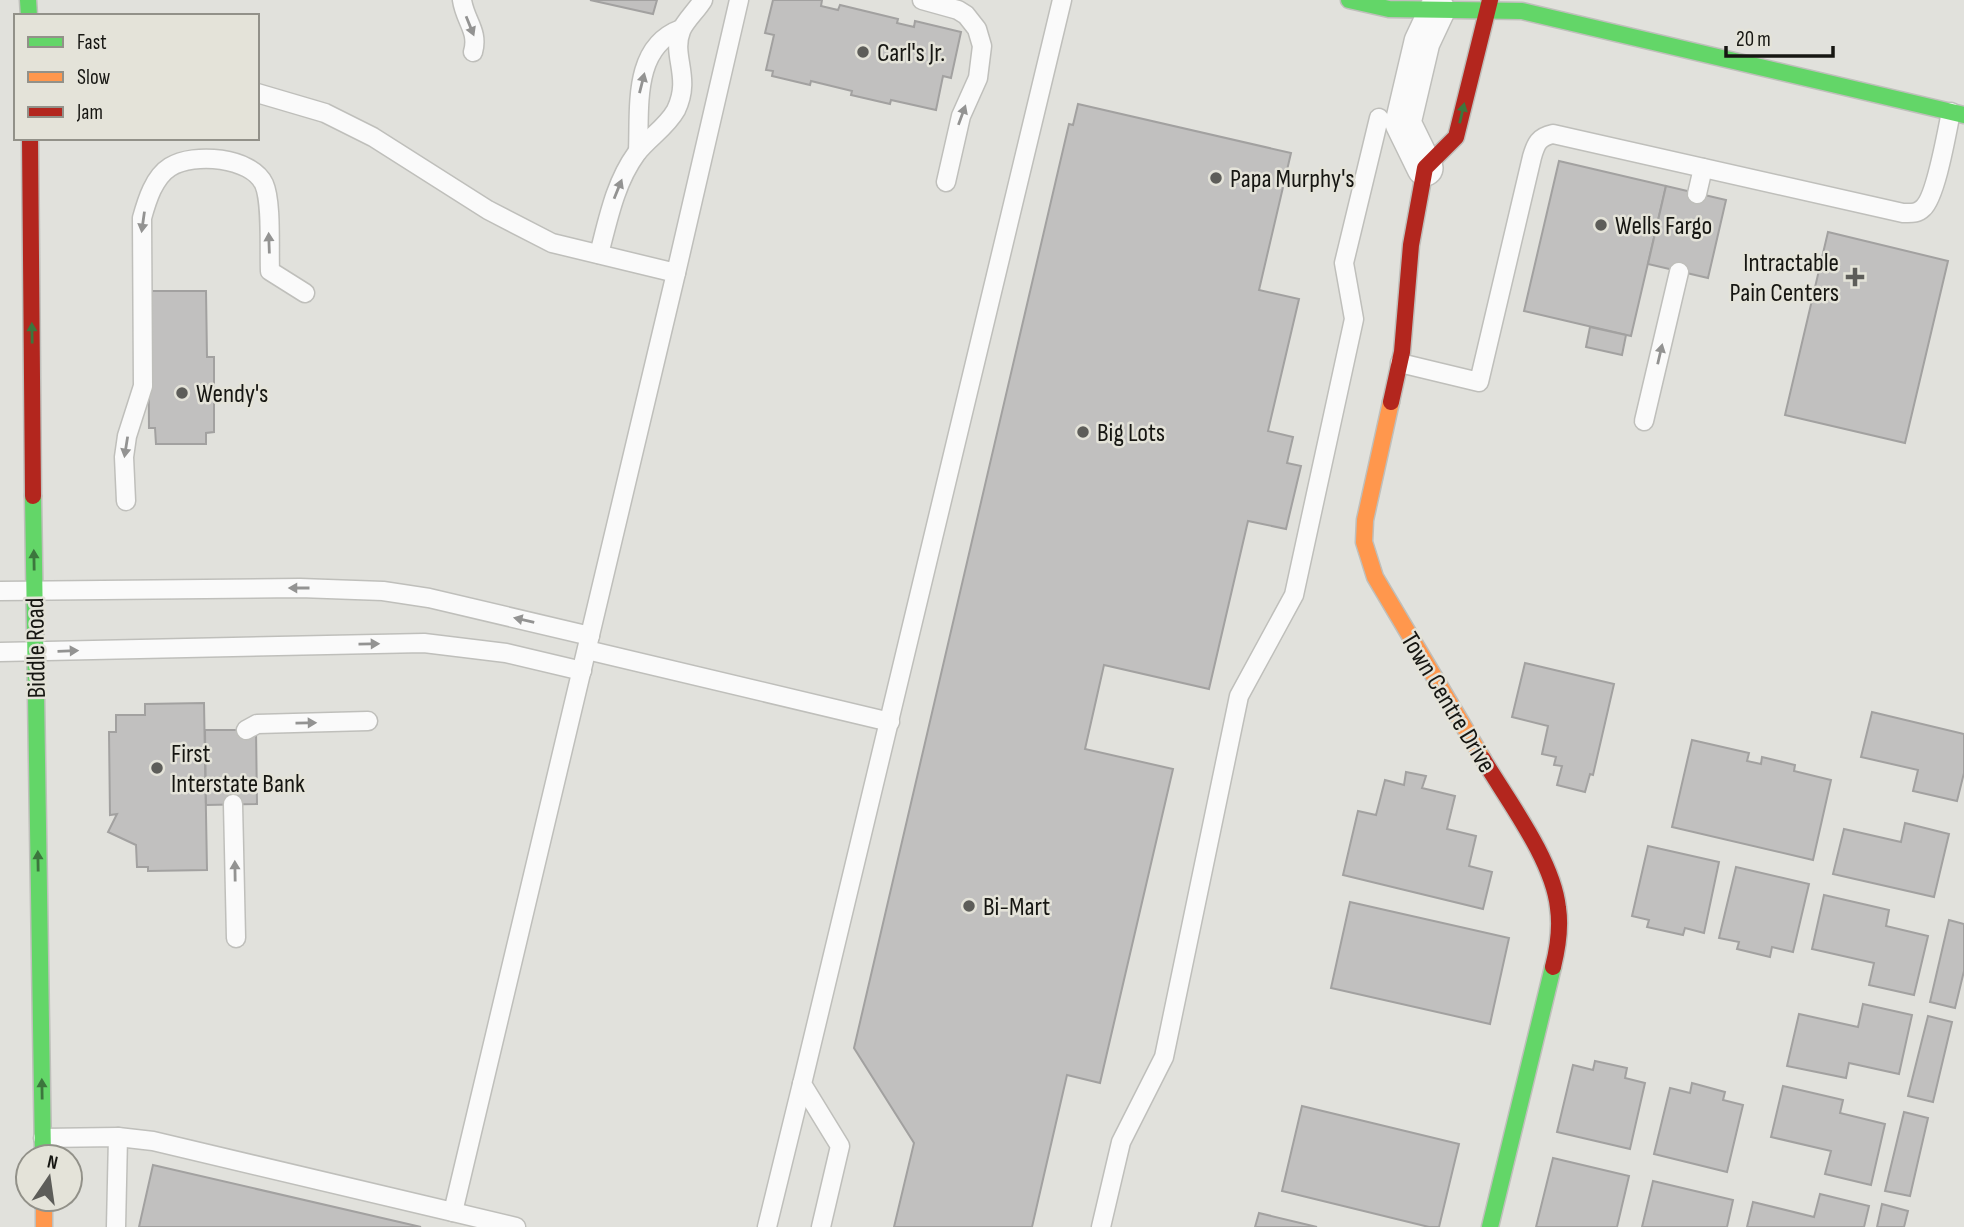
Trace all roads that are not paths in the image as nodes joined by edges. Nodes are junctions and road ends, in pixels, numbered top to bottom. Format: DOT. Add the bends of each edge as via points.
graph roads {
  1 [pos="462,0"];
  2 [pos="702,0"];
  3 [pos="739,0"];
  4 [pos="922,0"];
  5 [pos="1062,0"];
  6 [pos="1349,0"];
  7 [pos="1492,3"];
  8 [pos="1439,5"];
  9 [pos="681,29"];
  10 [pos="473,52"];
  11 [pos="259,94"];
  12 [pos="1958,114"];
  13 [pos="1379,118"];
  14 [pos="30,140"];
  15 [pos="638,151"];
  16 [pos="1425,168"];
  17 [pos="1703,168"];
  18 [pos="946,182"];
  19 [pos="1698,194"];
  20 [pos="599,254"];
  21 [pos="1679,272"];
  22 [pos="676,273"];
  23 [pos="305,293"];
  24 [pos="1400,363"];
  25 [pos="1644,421"];
  26 [pos="126,500"];
  27 [pos="0,591"];
  28 [pos="34,591"];
  29 [pos="588,643"];
  30 [pos="0,652"];
  31 [pos="35,652"];
  32 [pos="582,671"];
  33 [pos="368,721"];
  34 [pos="890,722"];
  35 [pos="246,730"];
  36 [pos="233,804"];
  37 [pos="236,938"];
  38 [pos="802,1084"];
  39 [pos="118,1137"];
  40 [pos="43,1138"];
  41 [pos="43,1143"];
  42 [pos="453,1212"];
  43 [pos="116,1227"];
  44 [pos="516,1227"];
  45 [pos="767,1227"];
  46 [pos="821,1227"];
  47 [pos="1101,1227"];
  48 [pos="1490,1227"];
  1 -- 10 [label="lane, one-way" via="476,41"];
  2 -- 9 [label="lane"];
  3 -- 22 [label="lane"];
  18 -- 4 [label="lane, one-way" via="961,116 978,78 982,46 966,15"];
  5 -- 34 [label="lane"];
  6 -- 8 [label="main road" via="1389,9"];
  7 -- 8 [label="main road"];
  7 -- 12 [label="main road"];
  16 -- 7 [label="main road, one-way" via="1456,137"];
  8 -- 16 [label="street" via="1422,42 1403,123"];
  9 -- 15 [label="lane" via="684,83 680,99 668,122"];
  15 -- 9 [label="lane, one-way" via="638,100 647,62 660,40"];
  11 -- 20 [label="lane" via="325,113 373,136 488,210 552,243"];
  12 -- 17 [label="lane" via="1932,193 1926,206 1915,214"];
  13 -- 47 [label="lane" via="1344,263 1354,319 1294,595 1238,696 1164,1057 1121,1142"];
  28 -- 14 [label="main road, Biddle Road, one-way"];
  20 -- 15 [label="lane, one-way" via="618,187"];
  16 -- 24 [label="main road, Town Centre Drive"];
  17 -- 19 [label="lane"];
  17 -- 24 [label="lane" via="1553,134 1543,136 1532,157 1479,382"];
  20 -- 22 [label="lane"];
  25 -- 21 [label="lane, one-way"];
  22 -- 29 [label="lane"];
  23 -- 26 [label="lane, one-way" via="270,271 268,196 263,182 250,170 211,158 189,160 160,175 142,218 143,386 127,436"];
  24 -- 48 [label="main road, Town Centre Drive" via="1365,520 1367,558 1540,855 1558,895 1558,946"];
  27 -- 28 [label="lane"];
  29 -- 28 [label="lane, one-way" via="429,598 383,591"];
  28 -- 31 [label="main road, Biddle Road"];
  29 -- 32 [label="lane"];
  29 -- 34 [label="lane"];
  30 -- 31 [label="lane"];
  31 -- 32 [label="lane, one-way" via="424,643 506,653"];
  40 -- 31 [label="main road, Biddle Road, one-way"];
  32 -- 42 [label="lane"];
  35 -- 33 [label="lane, one-way" via="257,724"];
  34 -- 38 [label="lane"];
  37 -- 36 [label="lane, one-way"];
  38 -- 45 [label="lane"];
  38 -- 46 [label="lane" via="840,1146"];
  39 -- 40 [label="lane"];
  39 -- 42 [label="lane" via="153,1141"];
  39 -- 43 [label="lane"];
  40 -- 41 [label="main road, Biddle Road"];
  42 -- 44 [label="lane"];
}
